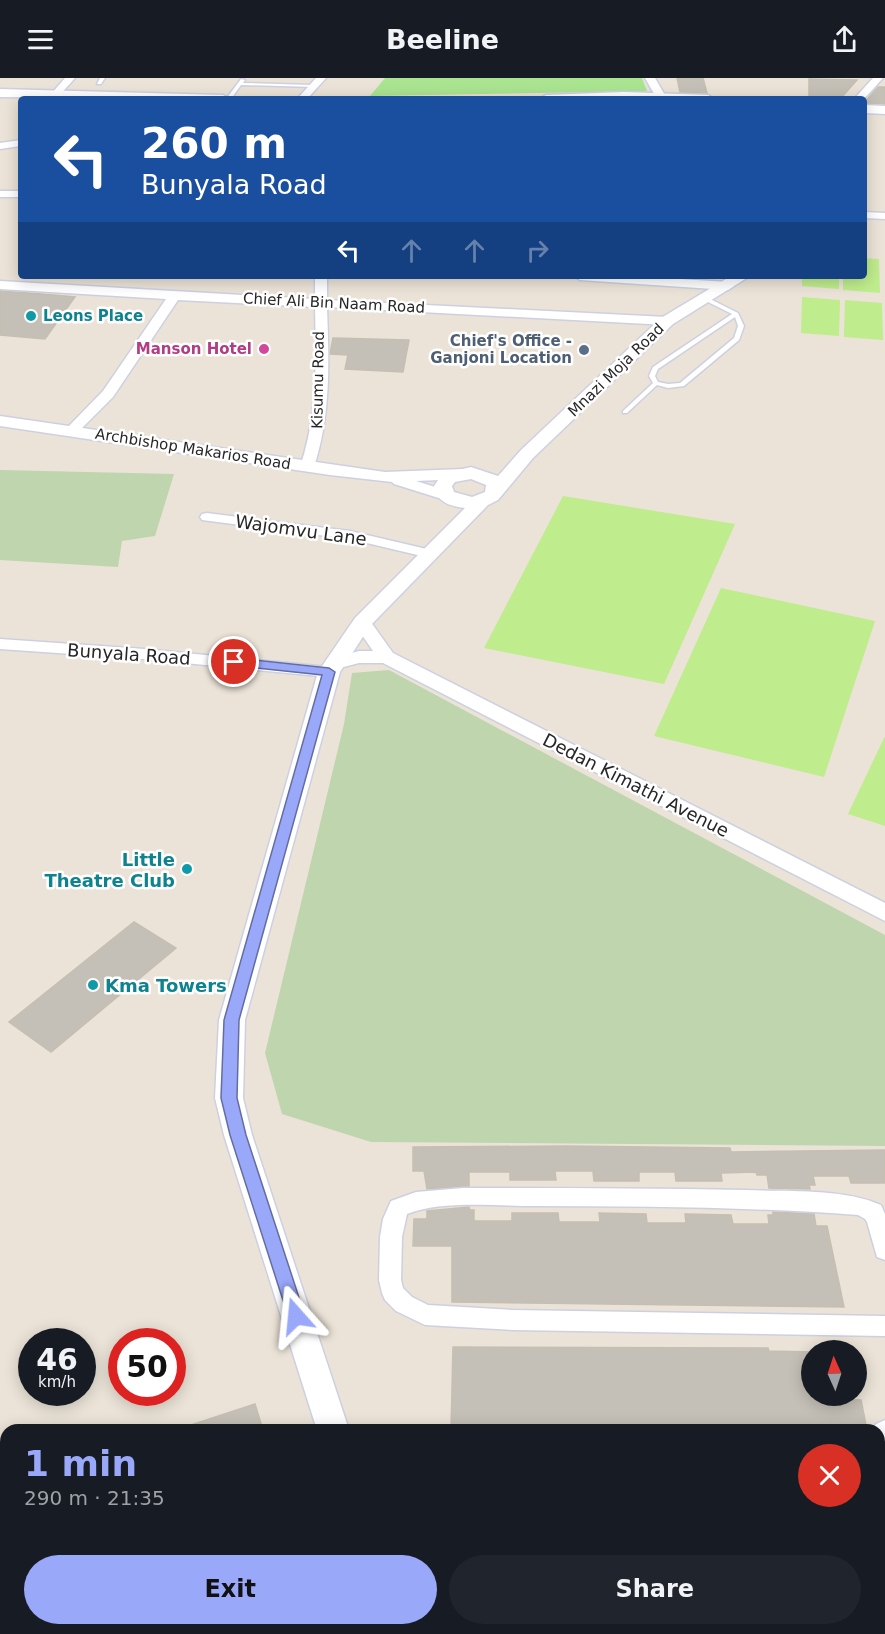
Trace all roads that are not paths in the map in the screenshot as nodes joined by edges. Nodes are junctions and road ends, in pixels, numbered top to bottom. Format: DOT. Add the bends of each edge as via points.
graph roads {
  1 [pos="70,78"];
  2 [pos="245,78"];
  3 [pos="321,78"];
  4 [pos="650,78"];
  5 [pos="880,79"];
  6 [pos="240,84"];
  7 [pos="313,86"];
  8 [pos="0,93"];
  9 [pos="54,95"];
  10 [pos="96,96"];
  11 [pos="230,96"];
  12 [pos="305,96"];
  13 [pos="661,96"];
  14 [pos="862,96"];
  15 [pos="0,103"];
  16 [pos="18,104"];
  17 [pos="867,109"];
  18 [pos="883,115"];
  19 [pos="867,118"];
  20 [pos="18,143"];
  21 [pos="0,146"];
  22 [pos="0,194"];
  23 [pos="18,194"];
  24 [pos="867,215"];
  25 [pos="885,216"];
  26 [pos="321,279"];
  27 [pos="672,279"];
  28 [pos="735,281"];
  29 [pos="0,285"];
  30 [pos="175,297"];
  31 [pos="706,299"];
  32 [pos="320,303"];
  33 [pos="736,314"];
  34 [pos="668,321"];
  35 [pos="656,383"];
  36 [pos="625,412"];
  37 [pos="0,421"];
  38 [pos="72,430"];
  39 [pos="315,447"];
  40 [pos="527,454"];
  41 [pos="307,467"];
  42 [pos="330,470"];
  43 [pos="471,474"];
  44 [pos="385,477"];
  45 [pos="497,488"];
  46 [pos="448,497"];
  47 [pos="482,502"];
  48 [pos="207,517"];
  49 [pos="435,548"];
  50 [pos="362,622"];
  51 [pos="0,644"];
  52 [pos="386,657"];
  53 [pos="332,668"];
  54 [pos="885,913"];
  55 [pos="882,1221"];
  56 [pos="885,1251"];
  57 [pos="885,1326"];
  58 [pos="331,1424"];
  1 -- 9 [label="street"];
  2 -- 6 [label="lane"];
  3 -- 7 [label="street"];
  4 -- 13 [label="street"];
  5 -- 14 [label="street"];
  6 -- 7 [label="lane"];
  6 -- 11 [label="lane"];
  7 -- 12 [label="street"];
  8 -- 9 [label="main road"];
  9 -- 10 [label="main road"];
  15 -- 16 [label="main road"];
  17 -- 18 [label="main road"];
  18 -- 19 [label="main road"];
  20 -- 21 [label="street"];
  22 -- 23 [label="street"];
  24 -- 25 [label="street"];
  26 -- 32 [label="street, Kisumu Road"];
  27 -- 28 [label="street"];
  28 -- 31 [label="main road, Mnazi Moja Road"];
  29 -- 30 [label="street, Chief Ali Bin Naam Road" via="128,288"];
  30 -- 32 [label="street, Chief Ali Bin Naam Road"];
  30 -- 38 [label="street" via="108,394"];
  31 -- 33 [label="lane"];
  31 -- 34 [label="main road, Mnazi Moja Road"];
  32 -- 34 [label="street, Chief Ali Bin Naam Road"];
  32 -- 39 [label="street, Kisumu Road" via="320,403"];
  33 -- 35 [label="lane" via="655,369 652,376"];
  33 -- 35 [label="lane" via="742,322 737,339 682,385"];
  34 -- 40 [label="main road, Mnazi Moja Road"];
  35 -- 36 [label="lane"];
  37 -- 38 [label="street, Archbishop Makarios Road"];
  38 -- 41 [label="street, Archbishop Makarios Road"];
  39 -- 41 [label="street, Kisumu Road"];
  39 -- 42 [label="street, Kisumu Road"];
  40 -- 43 [label="main road"];
  40 -- 45 [label="main road, Mnazi Moja Road"];
  41 -- 42 [label="street, Archbishop Makarios Road"];
  42 -- 44 [label="street, Archbishop Makarios Road"];
  43 -- 44 [label="street"];
  43 -- 45 [label="main road" via="488,477"];
  43 -- 46 [label="main road" via="445,482 443,491"];
  44 -- 46 [label="street"];
  45 -- 47 [label="main road, Mnazi Moja Road" via="490,499"];
  46 -- 47 [label="main road" via="460,502"];
  46 -- 49 [label="main road"];
  47 -- 49 [label="main road, Mnazi Moja Road"];
  48 -- 49 [label="street, Wajomvu Lane"];
  49 -- 50 [label="main road"];
  50 -- 52 [label="street, Dedan Kimathi Avenue"];
  50 -- 53 [label="main road"];
  51 -- 53 [label="street, Bunyala Road"];
  52 -- 53 [label="street, Dedan Kimathi Avenue" via="358,657"];
  52 -- 54 [label="street, Dedan Kimathi Avenue"];
  53 -- 58 [label="main road" via="232,1020 228,1077 238,1135"];
  55 -- 56 [label="street"];
  55 -- 57 [label="street" via="860,1206 790,1201 474,1197 416,1201 399,1208 394,1219 390,1280 398,1299 425,1315"];
}
